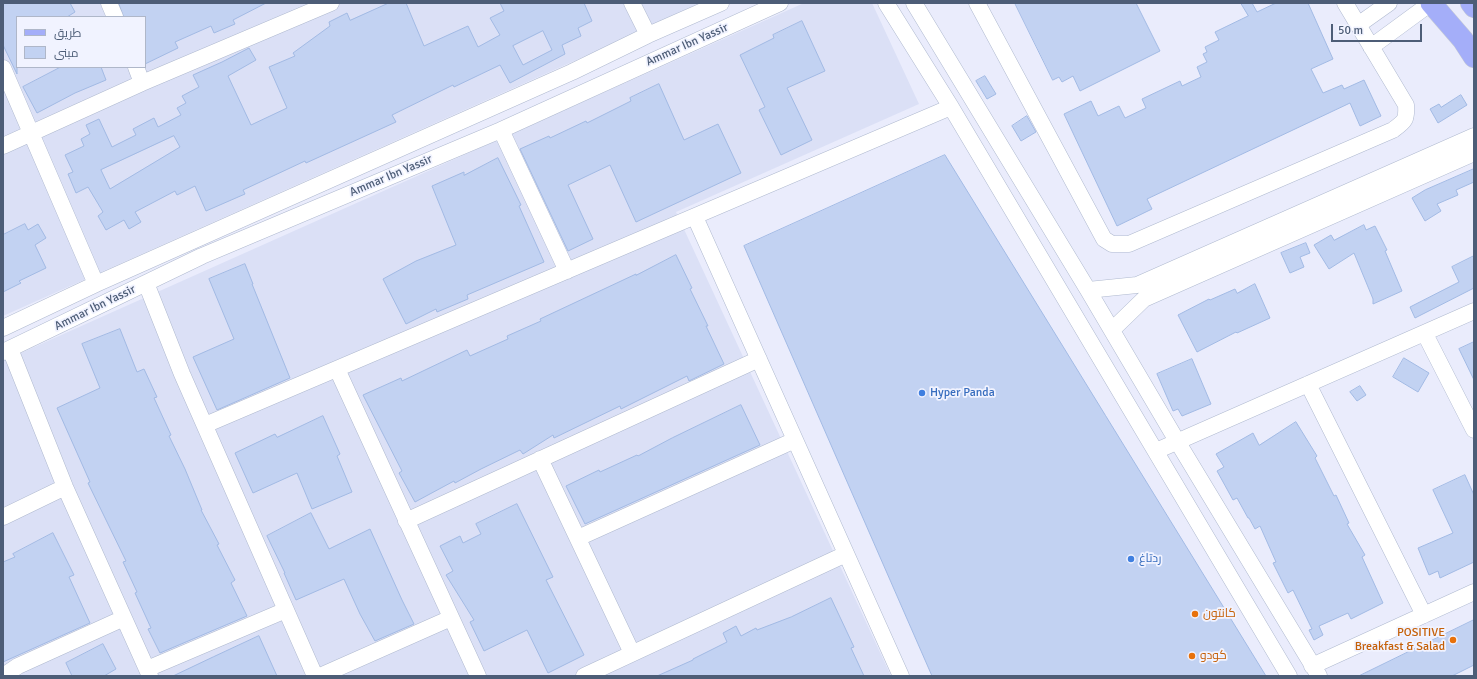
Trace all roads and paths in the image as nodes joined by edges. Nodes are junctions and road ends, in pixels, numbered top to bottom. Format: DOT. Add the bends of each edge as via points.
graph roads {
  1 [pos="109,3"];
  2 [pos="331,3"];
  3 [pos="632,3"];
  4 [pos="721,3"];
  5 [pos="780,3"];
  6 [pos="886,3"];
  7 [pos="914,3"];
  8 [pos="977,3"];
  9 [pos="1345,3"];
  10 [pos="1389,3"];
  11 [pos="1431,3"];
  12 [pos="1471,3"];
  13 [pos="1474,7"];
  14 [pos="115,16"];
  15 [pos="1358,25"];
  16 [pos="648,35"];
  17 [pos="1371,47"];
  18 [pos="1474,57"];
  19 [pos="3,68"];
  20 [pos="136,68"];
  21 [pos="142,83"];
  22 [pos="951,107"];
  23 [pos="501,130"];
  24 [pos="32,133"];
  25 [pos="1474,136"];
  26 [pos="3,146"];
  27 [pos="1474,153"];
  28 [pos="695,217"];
  29 [pos="567,271"];
  30 [pos="146,283"];
  31 [pos="96,284"];
  32 [pos="1088,290"];
  33 [pos="1474,311"];
  34 [pos="3,328"];
  35 [pos="1112,330"];
  36 [pos="1425,334"];
  37 [pos="7,350"];
  38 [pos="759,359"];
  39 [pos="337,369"];
  40 [pos="1308,384"];
  41 [pos="205,425"];
  42 [pos="1474,430"];
  43 [pos="795,440"];
  44 [pos="1177,441"];
  45 [pos="1156,451"];
  46 [pos="540,459"];
  47 [pos="65,487"];
  48 [pos="3,517"];
  49 [pos="406,520"];
  50 [pos="578,538"];
  51 [pos="846,554"];
  52 [pos="1474,592"];
  53 [pos="286,610"];
  54 [pos="1424,615"];
  55 [pos="124,618"];
  56 [pos="451,618"];
  57 [pos="632,654"];
  58 [pos="1315,671"];
  59 [pos="149,672"];
  60 [pos="3,676"];
  61 [pos="315,676"];
  62 [pos="320,676"];
  63 [pos="478,676"];
  64 [pos="584,676"];
  65 [pos="901,676"];
  66 [pos="1289,676"];
  1 -- 14 [label="street"];
  2 -- 21 [label="street"];
  3 -- 16 [label="street"];
  4 -- 16 [label="street, Ammar Ibn Yassir"];
  5 -- 23 [label="street, Ammar Ibn Yassir"];
  6 -- 22 [label="street"];
  7 -- 32 [label="street"];
  8 -- 17 [label="street" via="1104,239 1112,244 1136,241 1394,130 1404,122 1407,115 1406,105"];
  9 -- 15 [label="street"];
  10 -- 15 [label="street"];
  11 -- 17 [label="street"];
  11 -- 18 [label="main road"];
  12 -- 13 [label="main road"];
  15 -- 17 [label="street"];
  16 -- 31 [label="street, Ammar Ibn Yassir" via="572,72"];
  19 -- 24 [label="street"];
  20 -- 21 [label="street"];
  21 -- 24 [label="street"];
  22 -- 28 [label="street"];
  22 -- 45 [label="street"];
  23 -- 29 [label="street"];
  23 -- 30 [label="street, Ammar Ibn Yassir" via="202,256"];
  24 -- 26 [label="street"];
  24 -- 31 [label="street"];
  25 -- 32 [label="street" via="1137,285"];
  27 -- 35 [label="street" via="1144,299"];
  28 -- 29 [label="street"];
  28 -- 38 [label="street"];
  29 -- 39 [label="street"];
  30 -- 37 [label="street, Ammar Ibn Yassir"];
  30 -- 41 [label="street"];
  31 -- 34 [label="street, Ammar Ibn Yassir"];
  32 -- 35 [label="street"];
  33 -- 36 [label="street"];
  35 -- 44 [label="street"];
  36 -- 40 [label="street"];
  36 -- 42 [label="street"];
  37 -- 47 [label="street"];
  38 -- 43 [label="street"];
  38 -- 46 [label="street"];
  39 -- 41 [label="street"];
  39 -- 49 [label="street"];
  40 -- 44 [label="street"];
  40 -- 54 [label="street"];
  41 -- 53 [label="street"];
  43 -- 50 [label="street"];
  43 -- 51 [label="street"];
  44 -- 45 [label="street"];
  44 -- 58 [label="street"];
  45 -- 66 [label="street"];
  46 -- 49 [label="street"];
  46 -- 50 [label="street"];
  47 -- 48 [label="street"];
  47 -- 55 [label="street"];
  49 -- 56 [label="street"];
  50 -- 57 [label="street"];
  51 -- 57 [label="street"];
  51 -- 65 [label="street"];
  52 -- 54 [label="street"];
  53 -- 59 [label="street"];
  53 -- 61 [label="street"];
  54 -- 58 [label="street"];
  55 -- 59 [label="street"];
  55 -- 60 [label="street" via="18,666"];
  56 -- 62 [label="street"];
  56 -- 63 [label="street"];
  57 -- 64 [label="street"];
}
